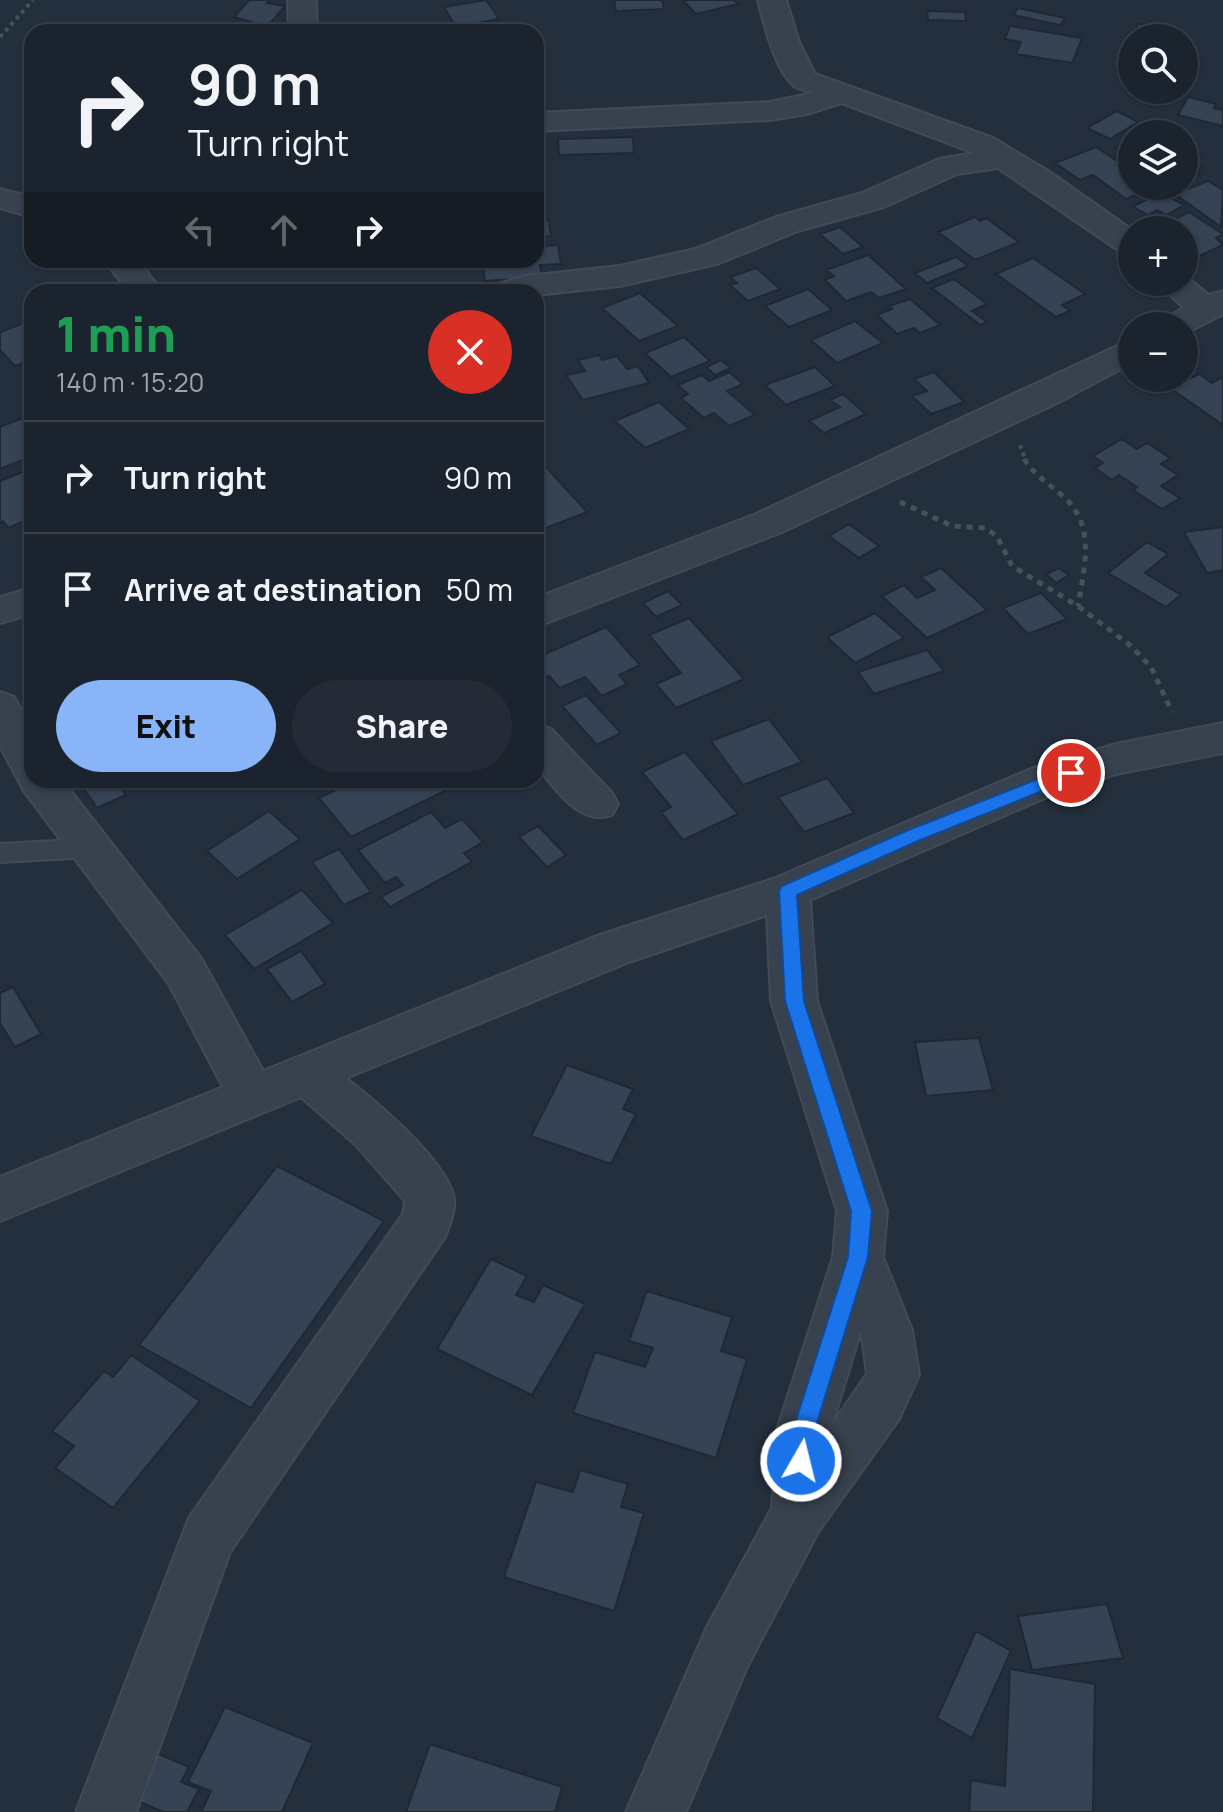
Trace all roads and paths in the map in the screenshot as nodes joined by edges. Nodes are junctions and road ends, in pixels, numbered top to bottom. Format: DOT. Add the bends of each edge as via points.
graph roads {
  1 [pos="33,0"];
  2 [pos="302,0"];
  3 [pos="772,0"];
  4 [pos="303,24"];
  5 [pos="0,37"];
  6 [pos="839,94"];
  7 [pos="544,122"];
  8 [pos="1004,158"];
  9 [pos="0,198"];
  10 [pos="24,204"];
  11 [pos="1118,235"];
  12 [pos="126,268"];
  13 [pos="140,284"];
  14 [pos="544,284"];
  15 [pos="1118,356"];
  16 [pos="1011,411"];
  17 [pos="865,478"];
  18 [pos="24,603"];
  19 [pos="1078,606"];
  20 [pos="0,610"];
  21 [pos="544,610"];
  22 [pos="0,707"];
  23 [pos="1204,743"];
  24 [pos="544,748"];
  25 [pos="24,752"];
  26 [pos="45,788"];
  27 [pos="597,804"];
  28 [pos="91,848"];
  29 [pos="0,853"];
  30 [pos="788,891"];
  31 [pos="306,1074"];
  32 [pos="252,1096"];
  33 [pos="0,1199"];
  34 [pos="858,1257"];
  35 [pos="799,1513"];
  36 [pos="106,1812"];
  37 [pos="656,1812"];
  1 -- 5 [label="path"];
  2 -- 4 [label="street"];
  3 -- 6 [label="street" via="794,66 805,80"];
  6 -- 7 [label="street" via="770,111"];
  6 -- 8 [label="street" via="982,145"];
  8 -- 11 [label="street"];
  8 -- 14 [label="street" via="950,166 873,200 787,224 690,261"];
  9 -- 10 [label="street"];
  12 -- 13 [label="street"];
  15 -- 16 [label="street"];
  16 -- 17 [label="street"];
  16 -- 19 [label="path" via="1022,460 1081,518 1086,534"];
  17 -- 19 [label="path" via="936,521 985,528 997,536 1012,566"];
  17 -- 21 [label="street" via="769,523"];
  18 -- 20 [label="street"];
  19 -- 23 [label="path" via="1151,667 1167,698"];
  22 -- 25 [label="street"];
  23 -- 30 [label="street" via="1116,759 1048,779"];
  24 -- 27 [label="street"];
  26 -- 28 [label="street"];
  28 -- 29 [label="lane"];
  28 -- 32 [label="street" via="185,971"];
  30 -- 31 [label="street" via="613,949"];
  30 -- 34 [label="street" via="794,1001 862,1211"];
  31 -- 32 [label="street"];
  31 -- 36 [label="street" via="369,1123 413,1172 430,1197 427,1221 208,1537"];
  32 -- 33 [label="street"];
  34 -- 35 [label="street" via="802,1436"];
  34 -- 35 [label="street" via="887,1332 894,1378"];
  35 -- 37 [label="street" via="727,1647"];
}
